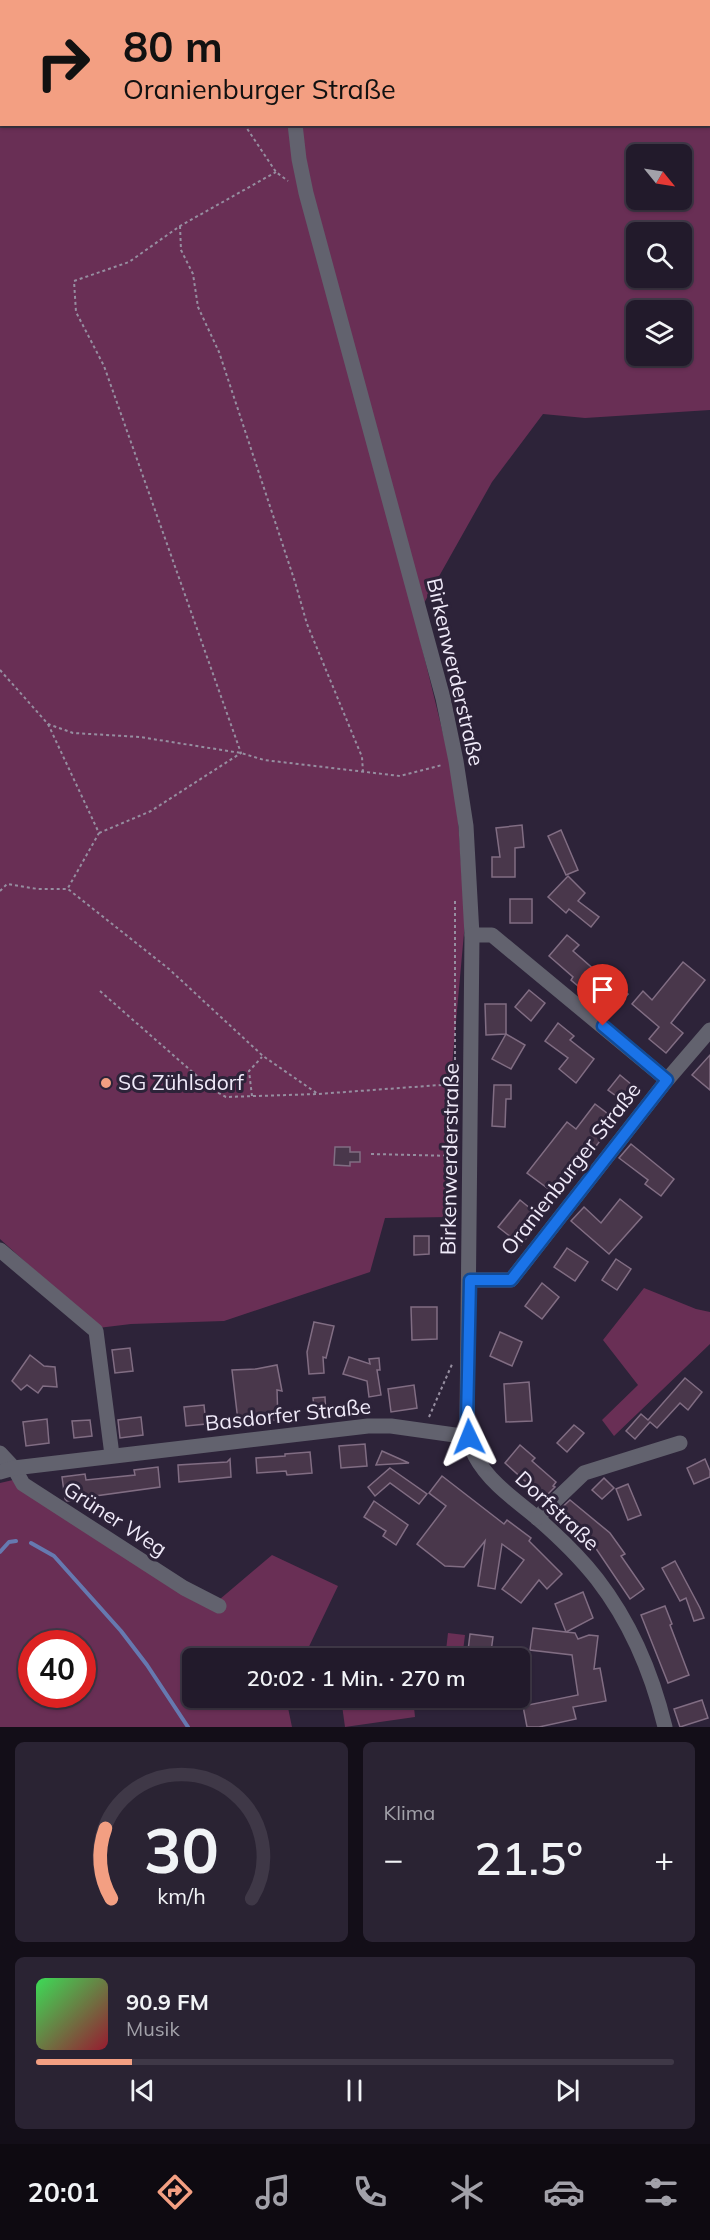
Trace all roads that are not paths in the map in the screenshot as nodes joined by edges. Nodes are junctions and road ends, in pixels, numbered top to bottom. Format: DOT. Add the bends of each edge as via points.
graph roads {
  1 [pos="295,126"];
  2 [pos="472,935"];
  3 [pos="710,1030"];
  4 [pos="667,1080"];
  5 [pos="0,1250"];
  6 [pos="470,1280"];
  7 [pos="469,1437"];
  8 [pos="680,1443"];
  9 [pos="0,1452"];
  10 [pos="112,1455"];
  11 [pos="7,1470"];
  12 [pos="537,1518"];
  13 [pos="219,1606"];
  14 [pos="665,1727"];
  1 -- 2 [label="street, Birkenwerderstraße" via="306,193 444,698 466,826"];
  2 -- 4 [label="street, Oranienburger Straße" via="492,935"];
  2 -- 6 [label="street, Birkenwerderstraße"];
  3 -- 4 [label="street, Oranienburger Straße"];
  4 -- 6 [label="street, Oranienburger Straße" via="511,1280"];
  5 -- 10 [label="street" via="96,1331"];
  6 -- 7 [label="street, Dorfstraße"];
  7 -- 10 [label="street, Basdorfer Straße" via="368,1426"];
  7 -- 12 [label="street, Dorfstraße" via="484,1470"];
  8 -- 12 [label="street" via="584,1473"];
  9 -- 11 [label="street, Grüner Weg"];
  10 -- 11 [label="street, Basdorfer Straße"];
  11 -- 13 [label="street, Grüner Weg" via="184,1588"];
  12 -- 14 [label="street, Dorfstraße" via="579,1558 615,1605 642,1654"];
}
